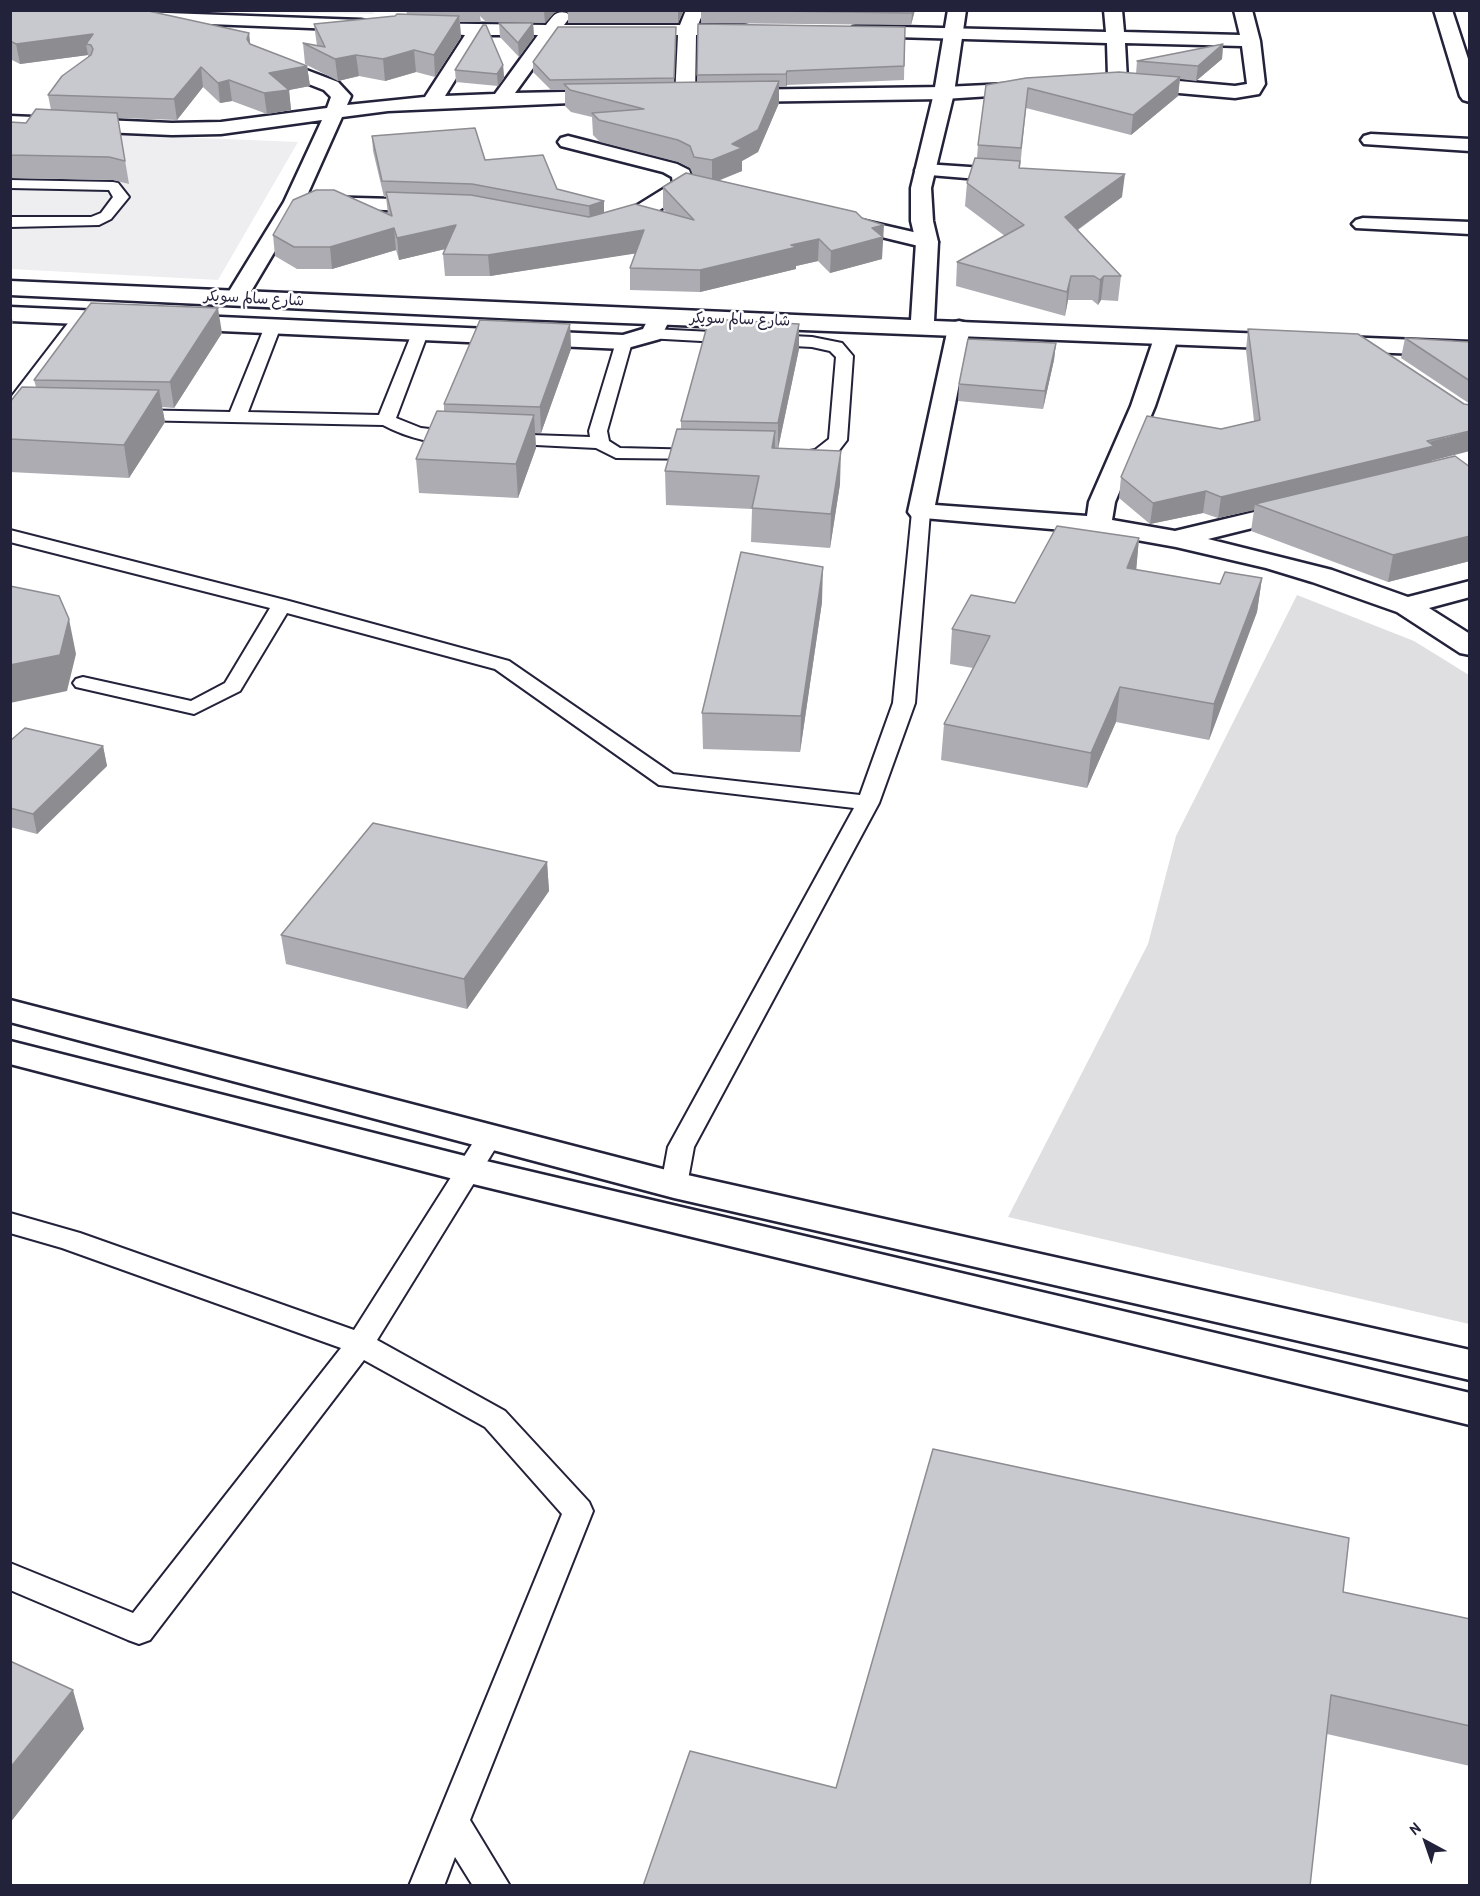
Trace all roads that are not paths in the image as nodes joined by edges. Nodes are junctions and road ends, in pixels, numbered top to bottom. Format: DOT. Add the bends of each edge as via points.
graph roads {
  1 [pos="564,10"];
  2 [pos="695,10"];
  3 [pos="957,10"];
  4 [pos="1113,10"];
  5 [pos="1243,10"];
  6 [pos="1443,10"];
  7 [pos="124,16"];
  8 [pos="396,20"];
  9 [pos="687,29"];
  10 [pos="477,30"];
  11 [pos="553,30"];
  12 [pos="753,30"];
  13 [pos="844,31"];
  14 [pos="952,33"];
  15 [pos="1115,38"];
  16 [pos="1251,41"];
  17 [pos="260,58"];
  18 [pos="1117,82"];
  19 [pos="944,93"];
  20 [pos="1470,96"];
  21 [pos="628,97"];
  22 [pos="662,97"];
  23 [pos="685,97"];
  24 [pos="501,99"];
  25 [pos="432,102"];
  26 [pos="41,103"];
  27 [pos="334,113"];
  28 [pos="12,122"];
  29 [pos="1371,140"];
  30 [pos="568,142"];
  31 [pos="1470,145"];
  32 [pos="925,170"];
  33 [pos="1028,177"];
  34 [pos="10,184"];
  35 [pos="684,185"];
  36 [pos="718,193"];
  37 [pos="294,202"];
  38 [pos="449,207"];
  39 [pos="823,218"];
  40 [pos="10,222"];
  41 [pos="1363,224"];
  42 [pos="1470,228"];
  43 [pos="590,230"];
  44 [pos="927,242"];
  45 [pos="10,288"];
  46 [pos="236,298"];
  47 [pos="10,314"];
  48 [pos="81,317"];
  49 [pos="273,326"];
  50 [pos="656,326"];
  51 [pos="922,327"];
  52 [pos="959,328"];
  53 [pos="420,333"];
  54 [pos="1166,338"];
  55 [pos="624,342"];
  56 [pos="1360,344"];
  57 [pos="1470,348"];
  58 [pos="1398,370"];
  59 [pos="40,413"];
  60 [pos="110,414"];
  61 [pos="237,417"];
  62 [pos="386,420"];
  63 [pos="600,443"];
  64 [pos="721,456"];
  65 [pos="779,457"];
  66 [pos="1323,504"];
  67 [pos="921,512"];
  68 [pos="1098,525"];
  69 [pos="10,536"];
  70 [pos="1176,539"];
  71 [pos="1470,589"];
  72 [pos="282,605"];
  73 [pos="1407,606"];
  74 [pos="1470,647"];
  75 [pos="83,683"];
  76 [pos="868,803"];
  77 [pos="10,1011"];
  78 [pos="10,1052"];
  79 [pos="490,1136"];
  80 [pos="469,1170"];
  81 [pos="674,1185"];
  82 [pos="10,1223"];
  83 [pos="360,1344"];
  84 [pos="1470,1365"];
  85 [pos="1470,1409"];
  86 [pos="10,1575"];
  87 [pos="451,1821"];
  88 [pos="426,1886"];
  89 [pos="493,1886"];
  1 -- 11 [label="main road"];
  2 -- 9 [label="main road"];
  3 -- 14 [label="main road"];
  4 -- 15 [label="main road"];
  5 -- 16 [label="main road"];
  6 -- 20 [label="main road"];
  7 -- 8 [label="main road"];
  8 -- 10 [label="main road"];
  9 -- 11 [label="main road"];
  9 -- 12 [label="main road"];
  9 -- 23 [label="main road"];
  10 -- 11 [label="main road"];
  10 -- 25 [label="main road"];
  11 -- 24 [label="main road"];
  13 -- 14 [label="main road"];
  14 -- 15 [label="main road"];
  14 -- 19 [label="main road"];
  15 -- 16 [label="main road"];
  15 -- 18 [label="main road"];
  16 -- 18 [label="main road" via="1257,84 1252,90"];
  17 -- 27 [label="main road" via="331,86 341,96"];
  18 -- 19 [label="main road"];
  19 -- 23 [label="main road"];
  19 -- 32 [label="main road"];
  21 -- 24 [label="main road"];
  22 -- 23 [label="main road"];
  24 -- 25 [label="main road"];
  25 -- 27 [label="main road"];
  26 -- 28 [label="main road"];
  27 -- 28 [label="main road" via="196,129"];
  27 -- 37 [label="main road"];
  29 -- 31 [label="main road"];
  30 -- 35 [label="main road" via="670,168 682,174"];
  32 -- 33 [label="main road"];
  32 -- 44 [label="main road" via="921,188"];
  34 -- 40 [label="lane" via="112,186 121,197 106,216 94,222"];
  35 -- 36 [label="main road"];
  35 -- 43 [label="main road" via="630,218"];
  37 -- 38 [label="main road"];
  37 -- 46 [label="main road"];
  39 -- 44 [label="main road"];
  41 -- 42 [label="main road"];
  44 -- 51 [label="main road"];
  45 -- 46 [label="main road, شارع سالم سويكر"];
  46 -- 50 [label="main road, شارع سالم سويكر"];
  47 -- 48 [label="main road"];
  48 -- 49 [label="main road"];
  48 -- 59 [label="lane" via="21,396 18,406"];
  49 -- 53 [label="main road"];
  49 -- 61 [label="lane"];
  50 -- 51 [label="main road, شارع سالم سويكر"];
  50 -- 55 [label="main road"];
  50 -- 65 [label="lane" via="812,342 836,347 845,356 838,440 830,451 814,458"];
  51 -- 52 [label="main road, شارع سالم سويكر"];
  52 -- 54 [label="main road, شارع سالم سويكر"];
  52 -- 67 [label="main road"];
  53 -- 55 [label="main road"];
  53 -- 62 [label="lane"];
  54 -- 56 [label="main road, شارع سالم سويكر"];
  54 -- 68 [label="main road" via="1143,406 1102,502"];
  55 -- 63 [label="lane" via="598,431"];
  56 -- 57 [label="main road, شارع سالم سويكر"];
  56 -- 58 [label="main road"];
  60 -- 61 [label="lane"];
  61 -- 62 [label="lane"];
  62 -- 63 [label="lane" via="404,430 430,436"];
  63 -- 64 [label="lane" via="616,453"];
  66 -- 70 [label="main road"];
  67 -- 68 [label="main road"];
  67 -- 76 [label="lane" via="904,703"];
  68 -- 70 [label="main road"];
  69 -- 72 [label="lane"];
  70 -- 73 [label="main road" via="1312,573"];
  71 -- 73 [label="main road"];
  72 -- 75 [label="lane" via="233,687 194,708"];
  72 -- 76 [label="lane" via="502,665 667,780"];
  73 -- 74 [label="main road"];
  76 -- 81 [label="lane" via="681,1147"];
  77 -- 79 [label="main road"];
  78 -- 80 [label="main road"];
  79 -- 80 [label="lane"];
  79 -- 81 [label="main road"];
  80 -- 83 [label="lane"];
  80 -- 85 [label="main road"];
  81 -- 84 [label="main road"];
  82 -- 83 [label="lane" via="70,1240"];
  83 -- 86 [label="lane" via="139,1630"];
  83 -- 87 [label="lane" via="495,1419 578,1510"];
  87 -- 88 [label="lane"];
  87 -- 89 [label="lane"];
}
